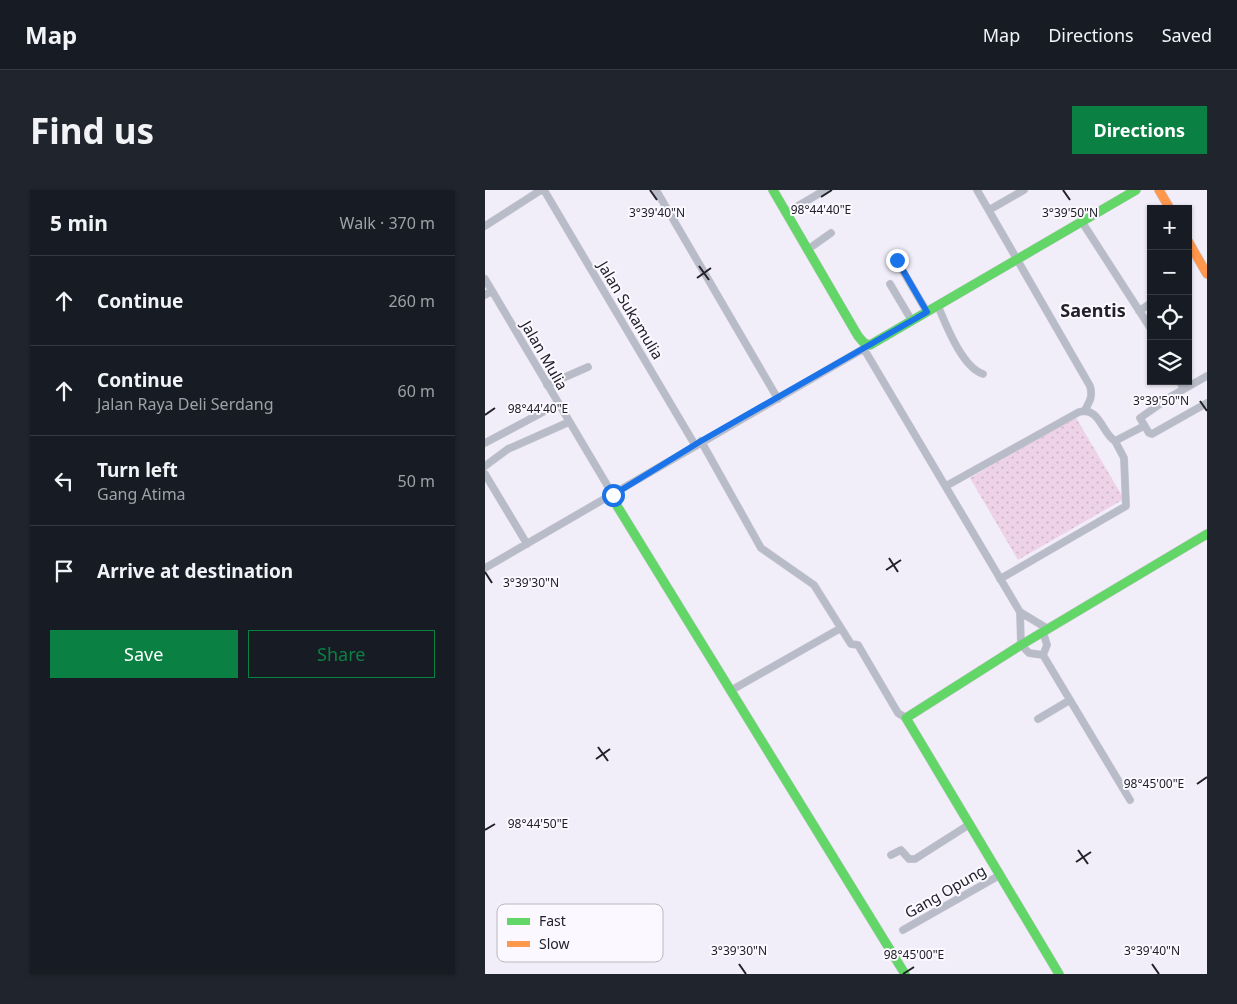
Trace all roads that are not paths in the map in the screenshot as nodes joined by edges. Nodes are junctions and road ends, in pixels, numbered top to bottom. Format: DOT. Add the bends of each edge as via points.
graph roads {
  1 [pos="543,190"];
  2 [pos="656,190"];
  3 [pos="773,190"];
  4 [pos="825,190"];
  5 [pos="977,190"];
  6 [pos="1024,190"];
  7 [pos="1136,190"];
  8 [pos="1159,190"];
  9 [pos="1168,205"];
  10 [pos="989,210"];
  11 [pos="786,213"];
  12 [pos="1082,222"];
  13 [pos="485,226"];
  14 [pos="831,233"];
  15 [pos="1192,248"];
  16 [pos="807,250"];
  17 [pos="1018,259"];
  18 [pos="897,260"];
  19 [pos="1207,274"];
  20 [pos="485,280"];
  21 [pos="890,284"];
  22 [pos="488,292"];
  23 [pos="938,306"];
  24 [pos="1147,306"];
  25 [pos="1139,310"];
  26 [pos="927,312"];
  27 [pos="912,321"];
  28 [pos="1147,323"];
  29 [pos="867,347"];
  30 [pos="588,367"];
  31 [pos="983,374"];
  32 [pos="1207,376"];
  33 [pos="547,385"];
  34 [pos="1182,385"];
  35 [pos="1184,388"];
  36 [pos="778,398"];
  37 [pos="1207,403"];
  38 [pos="558,404"];
  39 [pos="1085,410"];
  40 [pos="569,422"];
  41 [pos="1144,426"];
  42 [pos="1115,441"];
  43 [pos="485,443"];
  44 [pos="698,443"];
  45 [pos="485,466"];
  46 [pos="485,474"];
  47 [pos="946,486"];
  48 [pos="612,495"];
  49 [pos="1207,534"];
  50 [pos="527,544"];
  51 [pos="485,568"];
  52 [pos="1000,580"];
  53 [pos="1019,612"];
  54 [pos="841,628"];
  55 [pos="1045,631"];
  56 [pos="1021,645"];
  57 [pos="1043,655"];
  58 [pos="730,691"];
  59 [pos="1069,700"];
  60 [pos="906,718"];
  61 [pos="1038,719"];
  62 [pos="1130,800"];
  63 [pos="970,824"];
  64 [pos="891,855"];
  65 [pos="1000,875"];
  66 [pos="903,930"];
  67 [pos="905,974"];
  68 [pos="1059,974"];
  1 -- 13 [label="street"];
  1 -- 44 [label="street, Jalan Sukamulia"];
  2 -- 36 [label="street"];
  3 -- 11 [label="street"];
  4 -- 11 [label="street"];
  5 -- 10 [label="street"];
  6 -- 10 [label="street"];
  7 -- 12 [label="street"];
  8 -- 9 [label="street"];
  10 -- 17 [label="street"];
  11 -- 16 [label="street"];
  12 -- 17 [label="street"];
  12 -- 25 [label="street"];
  14 -- 16 [label="street"];
  15 -- 19 [label="street"];
  16 -- 29 [label="street"];
  17 -- 23 [label="street"];
  17 -- 39 [label="street" via="1090,386 1091,399"];
  18 -- 26 [label="street"];
  20 -- 22 [label="street, Jalan Mulia"];
  21 -- 27 [label="street"];
  22 -- 33 [label="street, Jalan Mulia"];
  23 -- 26 [label="street"];
  23 -- 31 [label="street" via="966,359"];
  24 -- 25 [label="street"];
  25 -- 28 [label="street"];
  26 -- 27 [label="street"];
  27 -- 29 [label="street"];
  29 -- 36 [label="street"];
  29 -- 47 [label="street"];
  30 -- 33 [label="street"];
  32 -- 35 [label="street"];
  33 -- 38 [label="street, Jalan Mulia"];
  34 -- 35 [label="street"];
  35 -- 41 [label="street" via="1141,416"];
  36 -- 44 [label="street"];
  37 -- 41 [label="street" via="1152,434"];
  38 -- 40 [label="street, Jalan Mulia"];
  38 -- 43 [label="street"];
  39 -- 42 [label="street" via="1092,413"];
  39 -- 47 [label="street" via="1070,415"];
  40 -- 45 [label="street" via="508,449"];
  40 -- 48 [label="street, Jalan Mulia"];
  41 -- 42 [label="street"];
  42 -- 52 [label="street" via="1124,458 1126,506"];
  44 -- 48 [label="street"];
  44 -- 54 [label="street, Jalan Sukamulia" via="761,548 815,585"];
  46 -- 50 [label="street"];
  47 -- 52 [label="street"];
  48 -- 50 [label="street"];
  48 -- 58 [label="street"];
  49 -- 55 [label="street"];
  50 -- 51 [label="street"];
  52 -- 53 [label="street"];
  53 -- 55 [label="street"];
  53 -- 56 [label="street"];
  54 -- 58 [label="street"];
  54 -- 60 [label="street, Jalan Sukamulia" via="851,644 858,645 898,713"];
  55 -- 56 [label="street"];
  55 -- 57 [label="street" via="1047,645"];
  56 -- 57 [label="street" via="1029,652"];
  56 -- 60 [label="street"];
  57 -- 59 [label="street"];
  58 -- 67 [label="street"];
  59 -- 61 [label="street"];
  59 -- 62 [label="street"];
  60 -- 63 [label="street"];
  63 -- 64 [label="street" via="915,859 909,859 901,850"];
  63 -- 65 [label="street"];
  65 -- 66 [label="street, Gang Opung"];
  65 -- 68 [label="street"];
}
